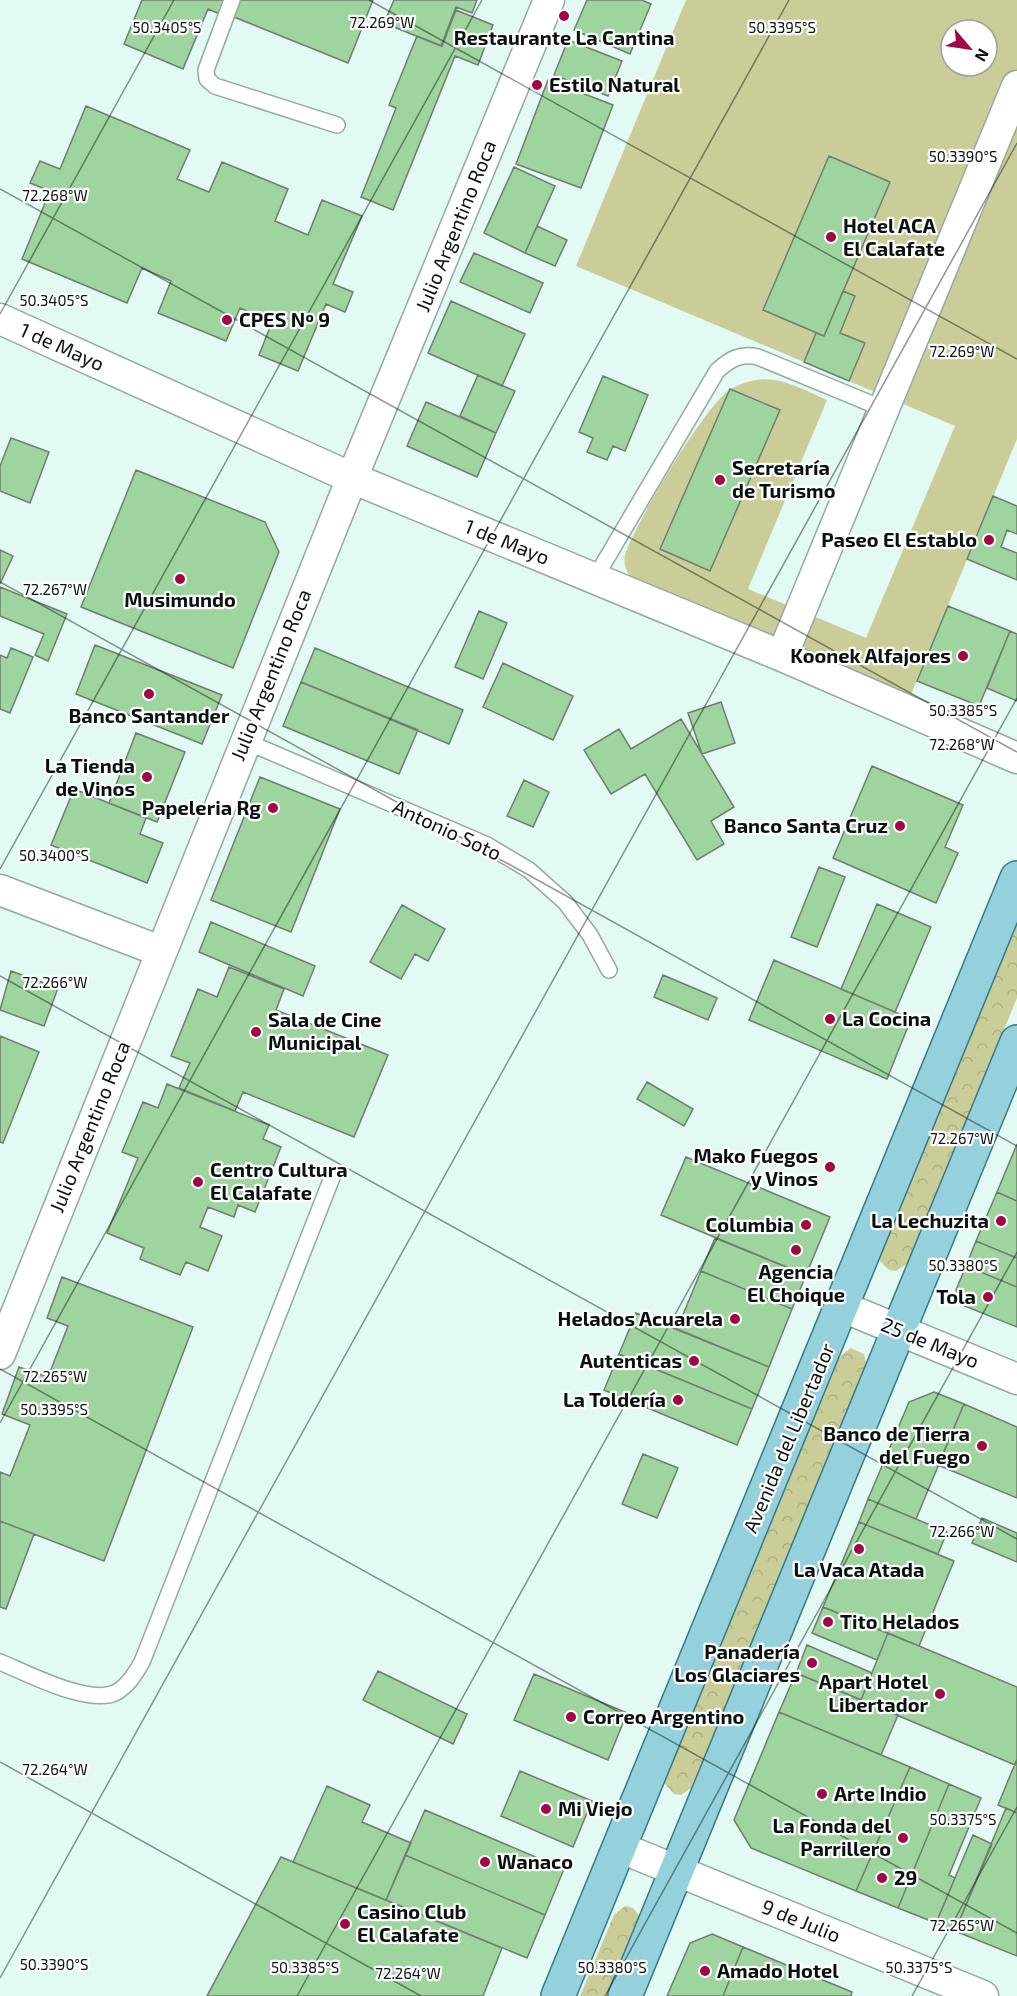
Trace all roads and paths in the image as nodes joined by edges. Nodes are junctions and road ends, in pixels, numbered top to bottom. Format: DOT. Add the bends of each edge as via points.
graph roads {
  1 [pos="232,0"];
  2 [pos="549,0"];
  3 [pos="1017,86"];
  4 [pos="337,125"];
  5 [pos="0,319"];
  6 [pos="884,409"];
  7 [pos="351,478"];
  8 [pos="595,578"];
  9 [pos="782,656"];
  10 [pos="245,741"];
  11 [pos="1017,758"];
  12 [pos="1017,878"];
  13 [pos="0,890"];
  14 [pos="160,951"];
  15 [pos="609,970"];
  16 [pos="1017,1042"];
  17 [pos="333,1175"];
  18 [pos="843,1307"];
  19 [pos="899,1330"];
  20 [pos="0,1354"];
  21 [pos="1017,1379"];
  22 [pos="0,1662"];
  23 [pos="619,1846"];
  24 [pos="677,1870"];
  25 [pos="558,1996"];
  26 [pos="625,1996"];
  27 [pos="983,1996"];
  1 -- 4 [label="lane" via="206,70 207,79 215,86"];
  2 -- 7 [label="street, Julio Argentino Roca"];
  3 -- 6 [label="street"];
  5 -- 7 [label="street, 1 de Mayo"];
  6 -- 8 [label="lane" via="758,357 736,357 717,371"];
  6 -- 9 [label="street"];
  7 -- 8 [label="street, 1 de Mayo"];
  7 -- 10 [label="street, Julio Argentino Roca"];
  8 -- 9 [label="street, 1 de Mayo"];
  9 -- 11 [label="street, 1 de Mayo"];
  10 -- 14 [label="street, Julio Argentino Roca"];
  10 -- 15 [label="lane, Antonio Soto" via="487,845 529,870 565,902 590,935"];
  12 -- 18 [label="main road, Avenida del Libertador"];
  13 -- 14 [label="street"];
  14 -- 20 [label="street, Julio Argentino Roca"];
  16 -- 19 [label="main road"];
  17 -- 22 [label="lane" via="142,1662 131,1681 114,1693 97,1696 79,1693"];
  18 -- 19 [label="street, 25 de Mayo"];
  18 -- 23 [label="main road, Avenida del Libertador"];
  19 -- 21 [label="street, 25 de Mayo"];
  19 -- 24 [label="main road"];
  23 -- 24 [label="street, 9 de Julio"];
  23 -- 25 [label="main road, Avenida del Libertador"];
  24 -- 26 [label="main road"];
  24 -- 27 [label="street, 9 de Julio"];
}
